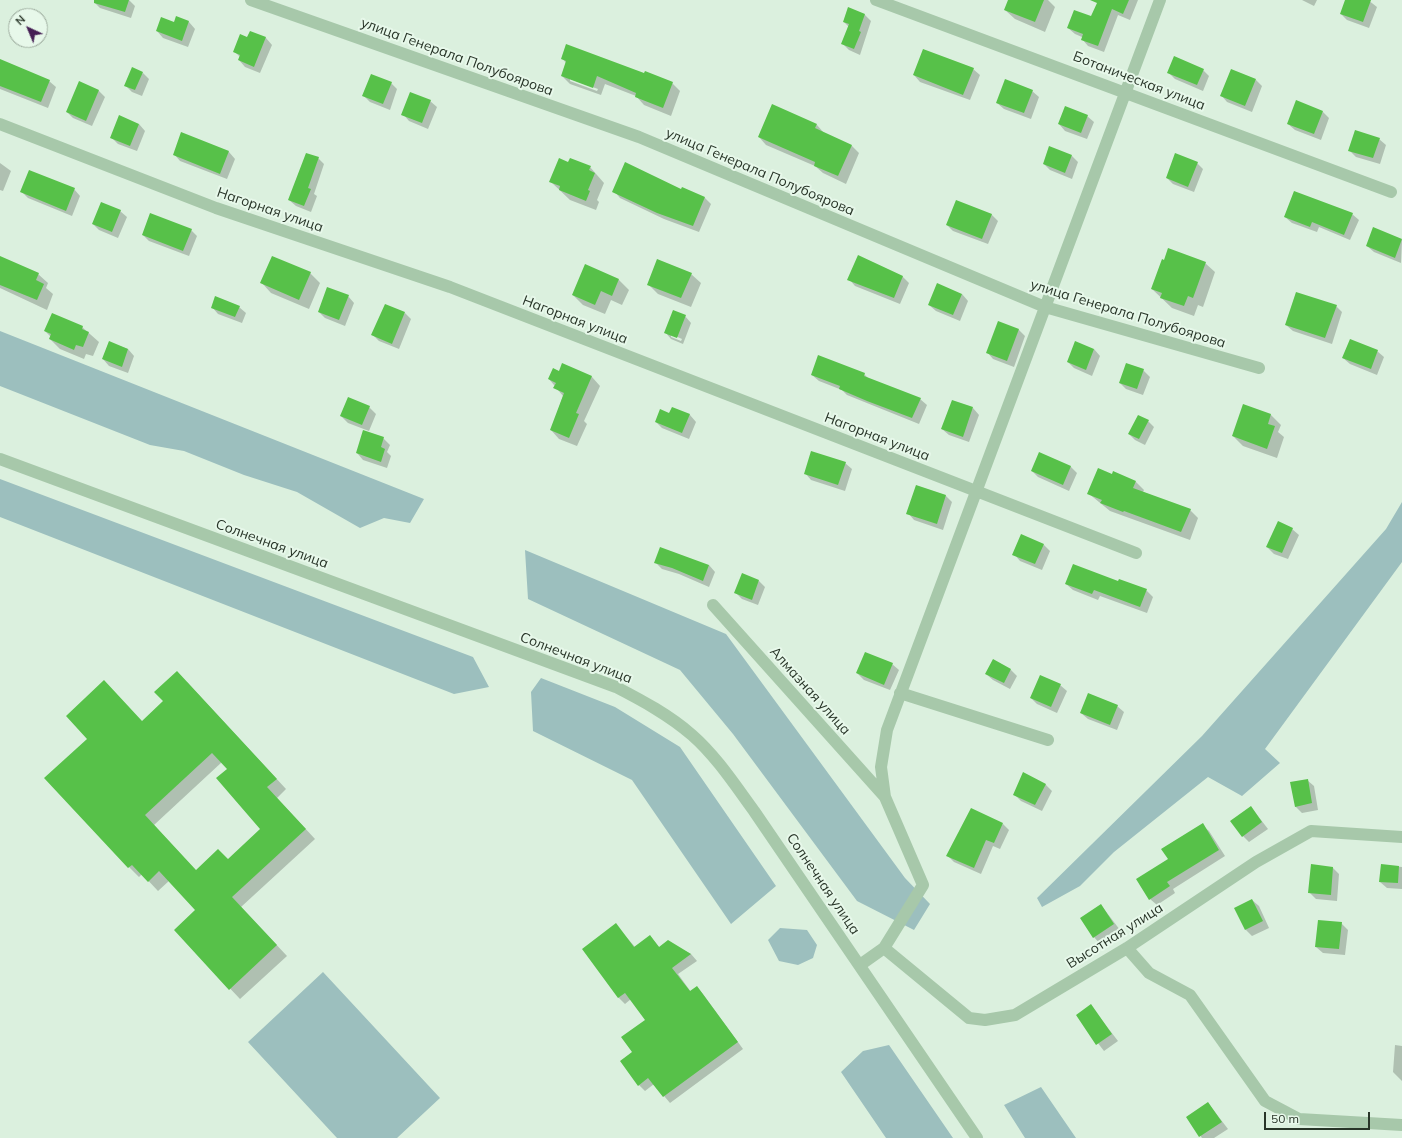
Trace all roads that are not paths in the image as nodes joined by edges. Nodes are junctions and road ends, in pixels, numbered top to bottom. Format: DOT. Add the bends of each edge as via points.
graph roads {
  1 [pos="251,0"];
  2 [pos="876,0"];
  3 [pos="1160,0"];
  4 [pos="1126,92"];
  5 [pos="0,124"];
  6 [pos="1391,192"];
  7 [pos="1045,308"];
  8 [pos="1259,368"];
  9 [pos="0,460"];
  10 [pos="976,491"];
  11 [pos="1136,553"];
  12 [pos="712,605"];
  13 [pos="900,693"];
  14 [pos="1048,740"];
  15 [pos="885,797"];
  16 [pos="1402,838"];
  17 [pos="884,948"];
  18 [pos="1127,948"];
  19 [pos="860,965"];
  20 [pos="1402,1125"];
  21 [pos="977,1138"];
  1 -- 7 [label="street, улица Генерала Полубоярова" via="639,138"];
  2 -- 4 [label="street, Ботаническая улица"];
  3 -- 4 [label="street"];
  4 -- 6 [label="street, Ботаническая улица"];
  4 -- 7 [label="street"];
  5 -- 10 [label="street, Нагорная улица" via="216,208 450,288"];
  7 -- 8 [label="street, улица Генерала Полубоярова"];
  7 -- 10 [label="street"];
  9 -- 19 [label="street, Солнечная улица" via="616,687 662,712 692,735 725,772"];
  10 -- 11 [label="street, Нагорная улица"];
  10 -- 13 [label="street"];
  12 -- 15 [label="street, Алмазная улица"];
  13 -- 14 [label="street"];
  13 -- 15 [label="street" via="887,730 881,767"];
  15 -- 17 [label="street" via="923,884"];
  16 -- 18 [label="street, Высотная улица" via="1311,831 1256,862"];
  17 -- 18 [label="street, Высотная улица" via="969,1018 985,1020 1015,1015"];
  17 -- 19 [label="street"];
  18 -- 20 [label="street" via="1149,973 1190,995 1266,1101 1299,1119"];
  19 -- 21 [label="street, Солнечная улица"];
}
